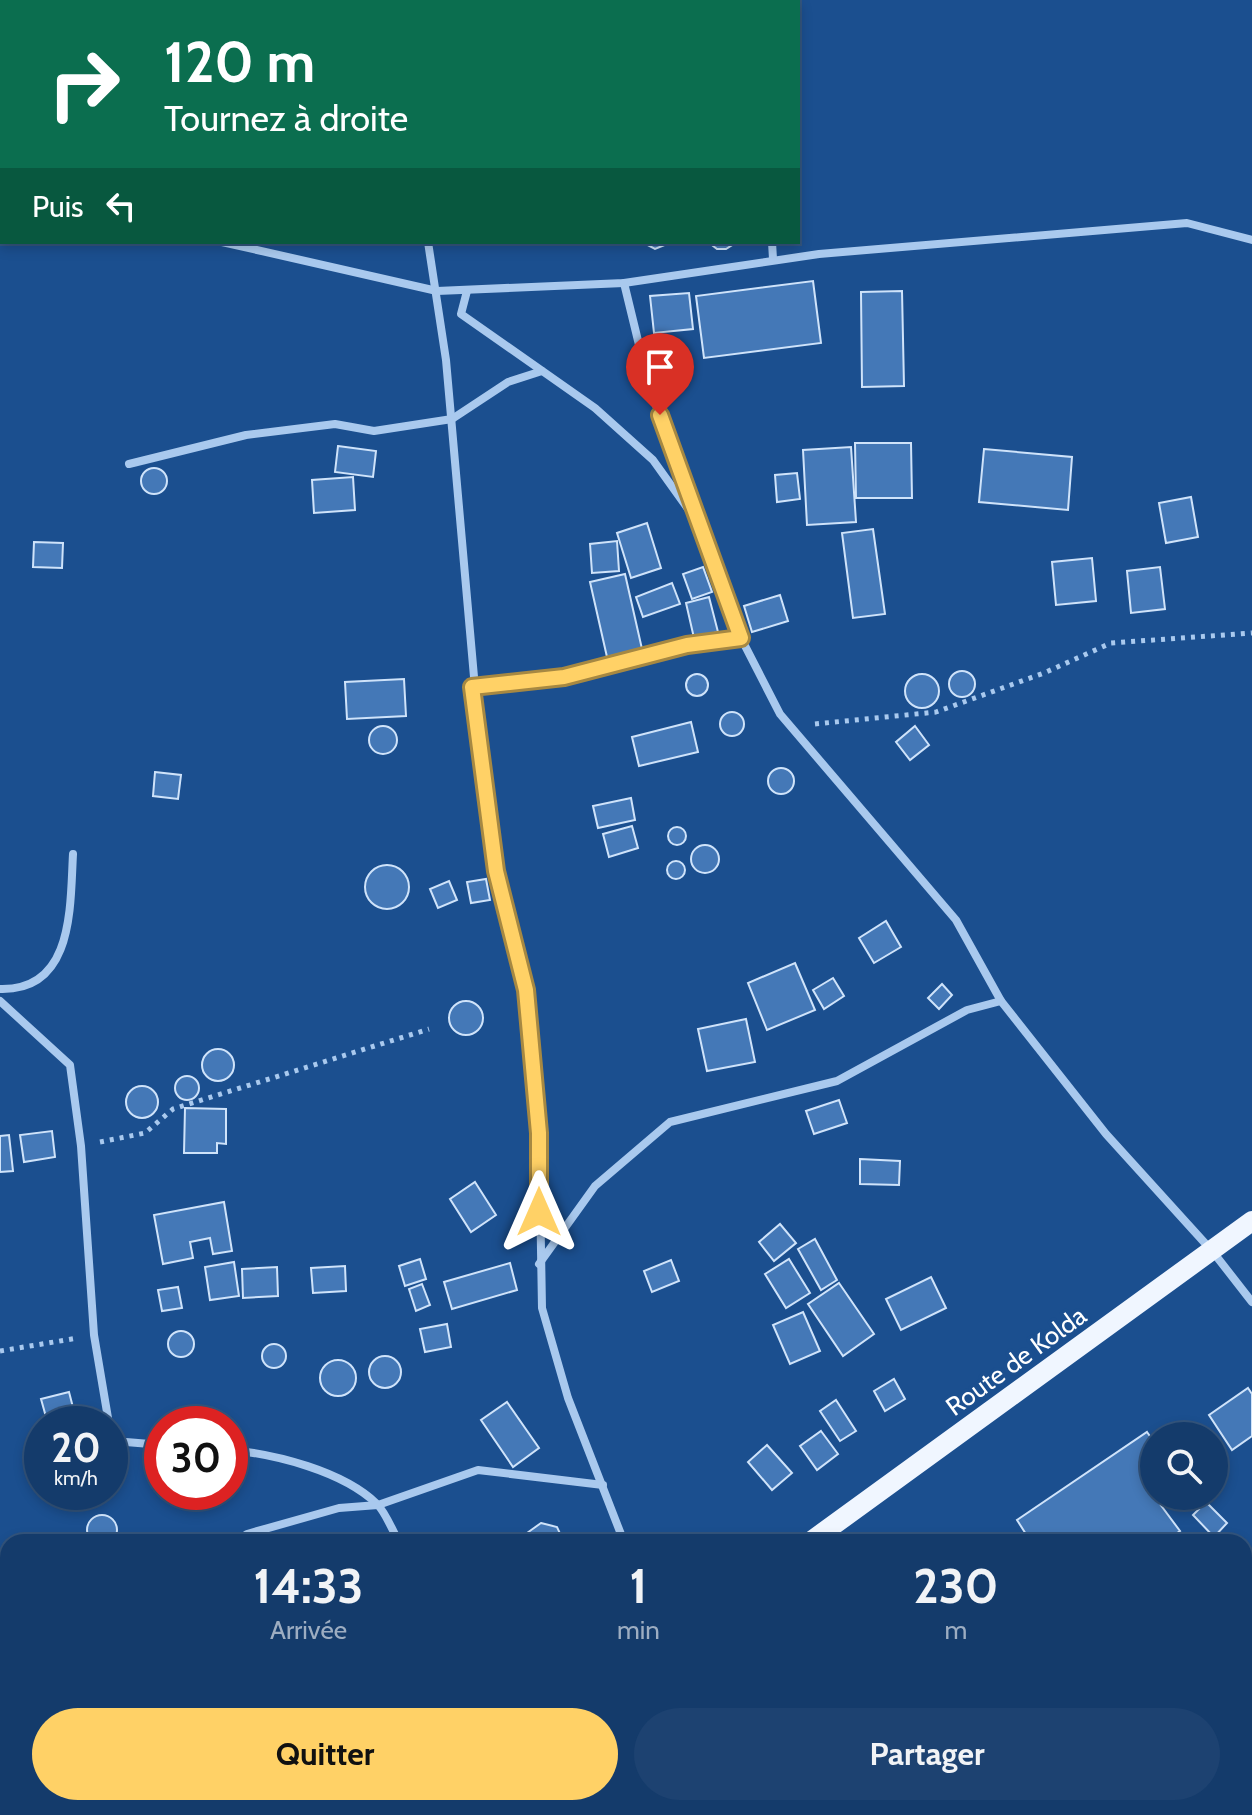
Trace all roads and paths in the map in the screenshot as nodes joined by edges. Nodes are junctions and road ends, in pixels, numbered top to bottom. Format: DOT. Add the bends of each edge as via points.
graph roads {
  1 [pos="1252,240"];
  2 [pos="231,244"];
  3 [pos="428,244"];
  4 [pos="772,244"];
  5 [pos="773,259"];
  6 [pos="624,283"];
  7 [pos="437,291"];
  8 [pos="467,291"];
  9 [pos="542,371"];
  10 [pos="452,419"];
  11 [pos="129,464"];
  12 [pos="704,530"];
  13 [pos="1252,633"];
  14 [pos="741,638"];
  15 [pos="472,687"];
  16 [pos="780,714"];
  17 [pos="73,854"];
  18 [pos="0,989"];
  19 [pos="0,1001"];
  20 [pos="1001,1001"];
  21 [pos="429,1029"];
  22 [pos="81,1146"];
  23 [pos="1252,1221"];
  24 [pos="1213,1252"];
  25 [pos="538,1265"];
  26 [pos="1252,1302"];
  27 [pos="94,1335"];
  28 [pos="0,1351"];
  29 [pos="106,1406"];
  30 [pos="248,1452"];
  31 [pos="603,1485"];
  32 [pos="378,1505"];
  33 [pos="247,1534"];
  34 [pos="394,1534"];
  35 [pos="621,1534"];
  36 [pos="821,1534"];
  1 -- 5 [label="street" via="1187,223"];
  2 -- 7 [label="street"];
  3 -- 7 [label="street"];
  4 -- 5 [label="street"];
  5 -- 6 [label="street"];
  6 -- 8 [label="street"];
  6 -- 12 [label="street" via="649,386"];
  7 -- 8 [label="street"];
  7 -- 10 [label="street"];
  8 -- 9 [label="street" via="461,314"];
  9 -- 10 [label="street" via="508,382"];
  9 -- 12 [label="street" via="595,408 653,460"];
  10 -- 11 [label="street" via="374,431 335,424 246,435"];
  10 -- 15 [label="street"];
  12 -- 14 [label="street"];
  13 -- 16 [label="path" via="1111,643 936,712 804,725"];
  14 -- 15 [label="street" via="687,645 564,677"];
  14 -- 16 [label="street"];
  15 -- 25 [label="street" via="496,871 526,990 539,1133"];
  16 -- 20 [label="street" via="956,920"];
  17 -- 18 [label="street" via="69,931 51,968 21,989"];
  19 -- 22 [label="street" via="70,1065"];
  20 -- 24 [label="street" via="1106,1134"];
  20 -- 25 [label="street" via="967,1010 837,1081 670,1122 595,1186"];
  21 -- 22 [label="path" via="173,1109 145,1133"];
  22 -- 27 [label="street"];
  23 -- 24 [label="main road, Route de Kolda"];
  24 -- 26 [label="street"];
  24 -- 36 [label="main road, Route de Kolda"];
  25 -- 31 [label="street" via="550,1338"];
  27 -- 28 [label="path"];
  27 -- 29 [label="street"];
  30 -- 32 [label="street" via="271,1454 349,1484"];
  31 -- 32 [label="street" via="478,1470"];
  31 -- 35 [label="street"];
  32 -- 33 [label="street" via="339,1508"];
  32 -- 34 [label="street"];
}
